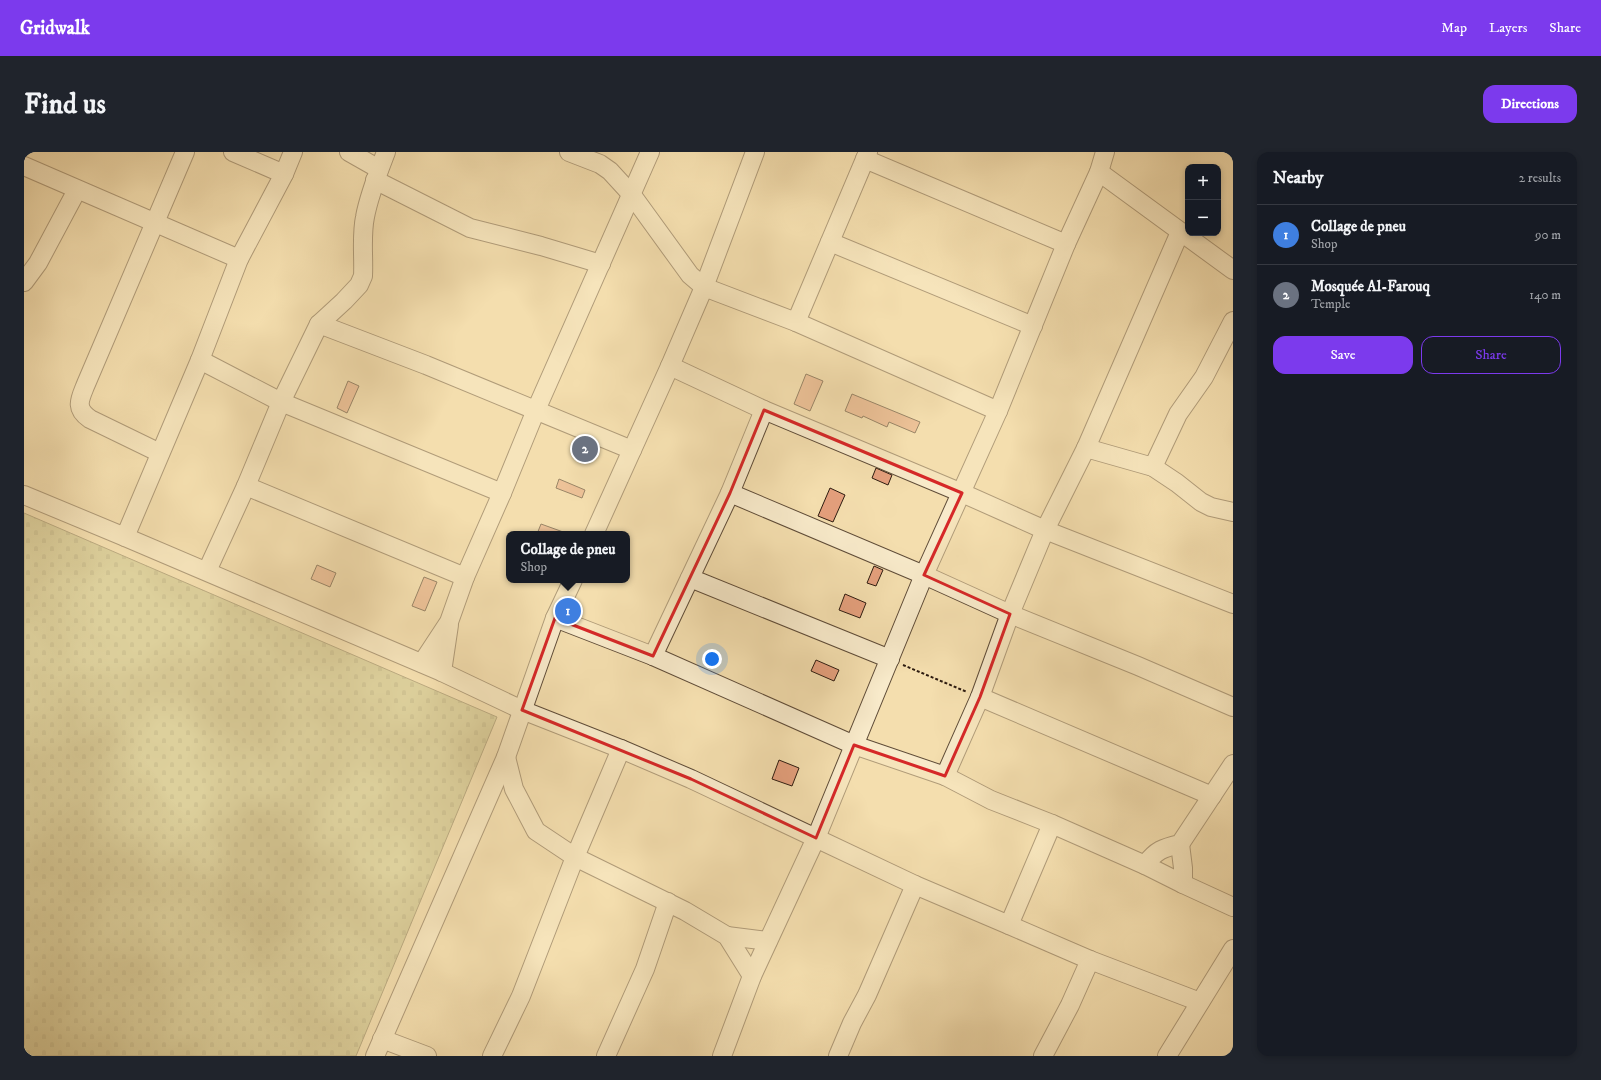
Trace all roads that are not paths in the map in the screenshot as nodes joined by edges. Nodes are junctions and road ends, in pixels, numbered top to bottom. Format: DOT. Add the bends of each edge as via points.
graph roads {
  1 [pos="185,152"];
  2 [pos="233,152"];
  3 [pos="293,152"];
  4 [pos="349,152"];
  5 [pos="386,152"];
  6 [pos="569,152"];
  7 [pos="650,152"];
  8 [pos="755,152"];
  9 [pos="1105,152"];
  10 [pos="866,156"];
  11 [pos="24,166"];
  12 [pos="1099,172"];
  13 [pos="284,174"];
  14 [pos="377,175"];
  15 [pos="76,190"];
  16 [pos="632,195"];
  17 [pos="155,222"];
  18 [pos="1180,232"];
  19 [pos="830,242"];
  20 [pos="1066,244"];
  21 [pos="239,259"];
  22 [pos="600,264"];
  23 [pos="1233,270"];
  24 [pos="24,282"];
  25 [pos="704,287"];
  26 [pos="1233,321"];
  27 [pos="796,322"];
  28 [pos="319,324"];
  29 [pos="1033,326"];
  30 [pos="200,360"];
  31 [pos="670,366"];
  32 [pos="281,402"];
  33 [pos="536,410"];
  34 [pos="764,410"];
  35 [pos="998,411"];
  36 [pos="1086,448"];
  37 [pos="632,450"];
  38 [pos="160,453"];
  39 [pos="1153,467"];
  40 [pos="246,486"];
  41 [pos="502,493"];
  42 [pos="730,493"];
  43 [pos="962,493"];
  44 [pos="24,495"];
  45 [pos="1233,512"];
  46 [pos="1045,530"];
  47 [pos="595,531"];
  48 [pos="125,537"];
  49 [pos="207,571"];
  50 [pos="924,575"];
  51 [pos="465,577"];
  52 [pos="690,578"];
  53 [pos="572,583"];
  54 [pos="1231,600"];
  55 [pos="1010,614"];
  56 [pos="555,618"];
  57 [pos="450,622"];
  58 [pos="653,656"];
  59 [pos="890,659"];
  60 [pos="422,663"];
  61 [pos="442,672"];
  62 [pos="980,697"];
  63 [pos="1233,707"];
  64 [pos="522,710"];
  65 [pos="854,745"];
  66 [pos="621,749"];
  67 [pos="506,757"];
  68 [pos="1233,764"];
  69 [pos="944,776"];
  70 [pos="1212,796"];
  71 [pos="1052,824"];
  72 [pos="816,838"];
  73 [pos="1180,844"];
  74 [pos="575,857"];
  75 [pos="1146,865"];
  76 [pos="914,884"];
  77 [pos="1183,884"];
  78 [pos="668,902"];
  79 [pos="1233,907"];
  80 [pos="1009,926"];
  81 [pos="727,936"];
  82 [pos="768,941"];
  83 [pos="1233,949"];
  84 [pos="1090,960"];
  85 [pos="752,976"];
  86 [pos="1200,1002"];
  87 [pos="382,1039"];
  88 [pos="375,1056"];
  89 [pos="427,1056"];
  90 [pos="492,1056"];
  91 [pos="606,1056"];
  92 [pos="722,1056"];
  93 [pos="838,1056"];
  94 [pos="1043,1056"];
  95 [pos="1167,1056"];
  1 -- 17 [label="street"];
  2 -- 13 [label="street"];
  3 -- 13 [label="street"];
  4 -- 14 [label="street"];
  5 -- 14 [label="street"];
  6 -- 16 [label="street" via="600,164"];
  7 -- 16 [label="street"];
  8 -- 25 [label="street"];
  9 -- 12 [label="street"];
  10 -- 19 [label="street"];
  10 -- 20 [label="street"];
  11 -- 15 [label="street"];
  12 -- 18 [label="street"];
  12 -- 20 [label="street"];
  13 -- 21 [label="street"];
  14 -- 22 [label="street" via="470,228"];
  14 -- 28 [label="street" via="365,217 362,281 344,302"];
  15 -- 17 [label="street"];
  15 -- 24 [label="street" via="38,264"];
  16 -- 22 [label="street"];
  16 -- 25 [label="street" via="690,275"];
  17 -- 21 [label="street"];
  17 -- 38 [label="street" via="79,403 80,410 90,419"];
  18 -- 23 [label="street"];
  18 -- 36 [label="street"];
  19 -- 27 [label="street"];
  19 -- 29 [label="street"];
  20 -- 29 [label="street"];
  21 -- 30 [label="street"];
  22 -- 33 [label="street"];
  25 -- 27 [label="street"];
  25 -- 31 [label="street"];
  26 -- 39 [label="street" via="1204,377 1178,414"];
  27 -- 35 [label="street"];
  28 -- 32 [label="street"];
  28 -- 33 [label="street"];
  29 -- 35 [label="street"];
  30 -- 32 [label="street"];
  30 -- 38 [label="street"];
  31 -- 34 [label="street"];
  31 -- 37 [label="street"];
  32 -- 40 [label="street"];
  32 -- 41 [label="street"];
  33 -- 37 [label="street"];
  33 -- 41 [label="street"];
  34 -- 42 [label="street"];
  34 -- 43 [label="street"];
  35 -- 43 [label="street"];
  36 -- 39 [label="street"];
  36 -- 46 [label="street"];
  37 -- 47 [label="street"];
  38 -- 48 [label="street"];
  39 -- 45 [label="street" via="1177,482 1201,502"];
  40 -- 49 [label="street"];
  40 -- 51 [label="street"];
  41 -- 51 [label="street"];
  42 -- 50 [label="street"];
  42 -- 52 [label="street"];
  43 -- 46 [label="street"];
  43 -- 50 [label="street"];
  44 -- 48 [label="street"];
  46 -- 54 [label="street"];
  46 -- 55 [label="street"];
  48 -- 49 [label="street"];
  49 -- 60 [label="street"];
  50 -- 55 [label="street"];
  50 -- 59 [label="street"];
  51 -- 57 [label="street"];
  52 -- 58 [label="street"];
  52 -- 59 [label="street"];
  53 -- 56 [label="street"];
  55 -- 62 [label="street"];
  55 -- 63 [label="street"];
  56 -- 58 [label="street"];
  56 -- 64 [label="street"];
  57 -- 60 [label="street"];
  57 -- 61 [label="street"];
  58 -- 65 [label="street"];
  59 -- 65 [label="street"];
  60 -- 61 [label="street"];
  61 -- 64 [label="street"];
  62 -- 69 [label="street"];
  62 -- 70 [label="street"];
  64 -- 66 [label="street"];
  64 -- 67 [label="street"];
  65 -- 69 [label="street"];
  65 -- 72 [label="street"];
  66 -- 72 [label="street"];
  66 -- 74 [label="street"];
  67 -- 74 [label="street" via="514,789 533,827"];
  67 -- 87 [label="street"];
  68 -- 70 [label="street"];
  69 -- 71 [label="street" via="991,800"];
  70 -- 73 [label="street"];
  71 -- 75 [label="street"];
  71 -- 80 [label="street"];
  72 -- 76 [label="street"];
  72 -- 82 [label="street"];
  73 -- 75 [label="street" via="1163,848 1152,856"];
  73 -- 77 [label="street"];
  74 -- 78 [label="street"];
  74 -- 90 [label="street" via="521,996"];
  75 -- 77 [label="street"];
  76 -- 80 [label="street"];
  76 -- 93 [label="street"];
  77 -- 79 [label="street"];
  78 -- 81 [label="street"];
  78 -- 91 [label="street" via="645,969"];
  80 -- 84 [label="street"];
  81 -- 82 [label="street"];
  81 -- 85 [label="street"];
  82 -- 85 [label="street"];
  83 -- 86 [label="street"];
  84 -- 86 [label="street"];
  84 -- 94 [label="street"];
  85 -- 92 [label="street"];
  86 -- 95 [label="street"];
  87 -- 88 [label="street"];
  87 -- 89 [label="street"];
}
